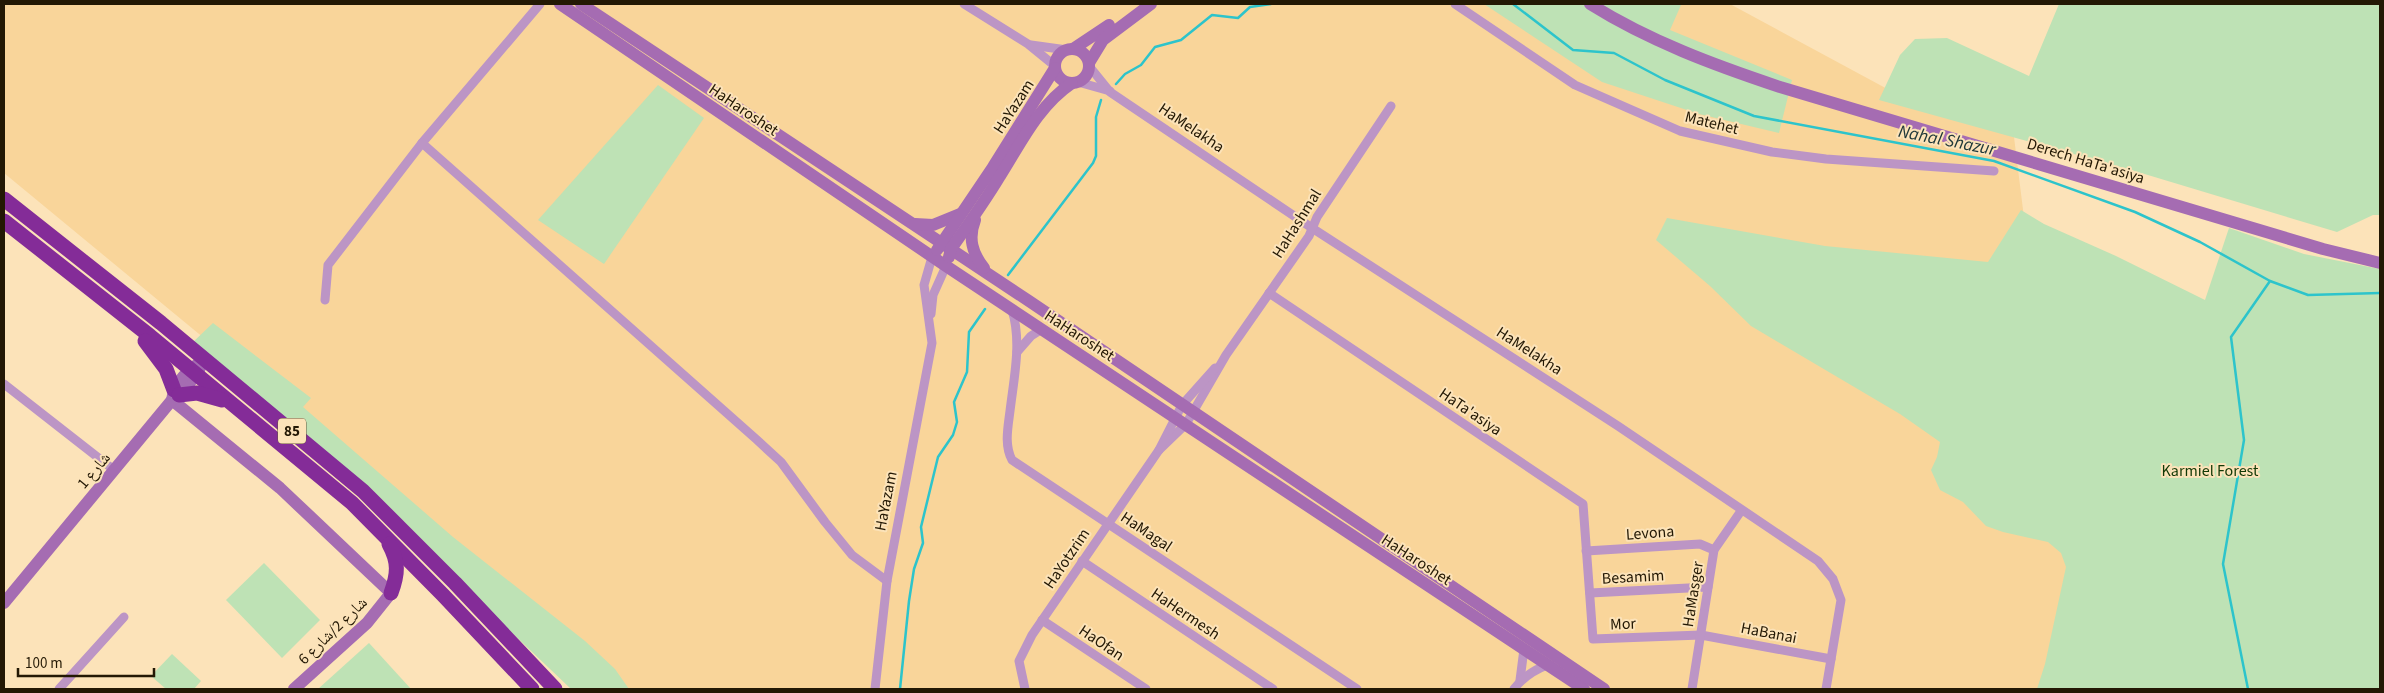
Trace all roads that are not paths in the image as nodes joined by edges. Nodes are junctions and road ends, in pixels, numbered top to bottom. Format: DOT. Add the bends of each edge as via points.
graph roads {
  1 [pos="540,4"];
  2 [pos="560,4"];
  3 [pos="581,4"];
  4 [pos="964,4"];
  5 [pos="1137,4"];
  6 [pos="1151,4"];
  7 [pos="1455,4"];
  8 [pos="1590,4"];
  9 [pos="1028,44"];
  10 [pos="1070,50"];
  11 [pos="1089,64"];
  12 [pos="1055,67"];
  13 [pos="1075,83"];
  14 [pos="1110,92"];
  15 [pos="1391,106"];
  16 [pos="422,143"];
  17 [pos="1994,171"];
  18 [pos="996,172"];
  19 [pos="4,199"];
  20 [pos="979,209"];
  21 [pos="962,213"];
  22 [pos="4,221"];
  23 [pos="913,223"];
  24 [pos="1312,228"];
  25 [pos="946,246"];
  26 [pos="932,257"];
  27 [pos="2380,263"];
  28 [pos="946,266"];
  29 [pos="988,274"];
  30 [pos="1269,293"];
  31 [pos="325,300"];
  32 [pos="1012,309"];
  33 [pos="127,318"];
  34 [pos="930,320"];
  35 [pos="1042,329"];
  36 [pos="1017,352"];
  37 [pos="1226,355"];
  38 [pos="205,359"];
  39 [pos="193,372"];
  40 [pos="4,384"];
  41 [pos="175,395"];
  42 [pos="234,405"];
  43 [pos="1182,405"];
  44 [pos="1193,412"];
  45 [pos="1180,420"];
  46 [pos="114,470"];
  47 [pos="1742,511"];
  48 [pos="1108,523"];
  49 [pos="385,536"];
  50 [pos="1714,550"];
  51 [pos="1586,552"];
  52 [pos="1082,561"];
  53 [pos="887,581"];
  54 [pos="1708,587"];
  55 [pos="436,588"];
  56 [pos="391,593"];
  57 [pos="1590,593"];
  58 [pos="4,603"];
  59 [pos="124,617"];
  60 [pos="1042,620"];
  61 [pos="1701,635"];
  62 [pos="1524,649"];
  63 [pos="1831,659"];
  64 [pos="1547,665"];
  65 [pos="1520,680"];
  66 [pos="59,689"];
  67 [pos="294,689"];
  68 [pos="532,689"];
  69 [pos="555,689"];
  70 [pos="875,689"];
  71 [pos="1025,689"];
  72 [pos="1146,689"];
  73 [pos="1273,689"];
  74 [pos="1357,689"];
  75 [pos="1514,689"];
  76 [pos="1584,689"];
  77 [pos="1604,689"];
  78 [pos="1692,689"];
  79 [pos="1826,689"];
  1 -- 16 [label="street"];
  2 -- 26 [label="street, HaHaroshet"];
  3 -- 23 [label="street, HaHaroshet"];
  4 -- 9 [label="street, HaMelakha"];
  5 -- 10 [label="street"];
  6 -- 11 [label="street" via="1103,40"];
  7 -- 17 [label="street, Matehet" via="1575,86 1680,131 1772,152 1826,159"];
  8 -- 27 [label="street, Derech HaTa'asiya" via="1631,28 1708,63 1780,88 2323,249"];
  9 -- 10 [label="street, HaMelakha"];
  9 -- 12 [label="street, HaMelakha"];
  10 -- 11 [label="street, HaMelakha" via="1083,53"];
  10 -- 12 [label="street" via="1058,57"];
  11 -- 13 [label="street" via="1084,78"];
  11 -- 14 [label="street, HaMelakha"];
  12 -- 13 [label="street, HaMelakha" via="1060,78"];
  12 -- 18 [label="street, HaYazam"];
  13 -- 14 [label="street, HaMelakha"];
  13 -- 18 [label="street, HaYazam" via="1048,102"];
  14 -- 24 [label="street, HaMelakha"];
  15 -- 24 [label="street, HaHashmal"];
  16 -- 31 [label="street" via="328,265"];
  16 -- 53 [label="street" via="775,456 852,555"];
  18 -- 20 [label="street, HaYazam"];
  18 -- 21 [label="street, HaYazam"];
  19 -- 38 [label="highway, 85"];
  20 -- 25 [label="street, HaYazam"];
  20 -- 29 [label="street" via="972,226 972,246"];
  21 -- 23 [label="street" via="939,224 925,226"];
  21 -- 25 [label="street, HaYazam"];
  22 -- 33 [label="highway, 85"];
  23 -- 25 [label="street, HaHaroshet"];
  24 -- 30 [label="street, HaHashmal" via="1310,236"];
  24 -- 47 [label="street, HaMelakha" via="1618,426"];
  25 -- 26 [label="street, HaYazam"];
  25 -- 28 [label="street, HaYazam"];
  25 -- 29 [label="street, HaHaroshet"];
  26 -- 28 [label="street, HaHaroshet"];
  26 -- 34 [label="street, HaYazam" via="924,285"];
  28 -- 32 [label="street, HaHaroshet"];
  28 -- 34 [label="street, HaYazam" via="933,296"];
  29 -- 43 [label="street, HaHaroshet"];
  30 -- 37 [label="street, HaHashmal"];
  30 -- 51 [label="street, HaTa'asiya" via="1583,504"];
  32 -- 35 [label="street, HaHaroshet"];
  32 -- 36 [label="street, HaMagal" via="1017,324"];
  33 -- 39 [label="highway, 85"];
  33 -- 41 [label="highway" via="166,369"];
  34 -- 53 [label="street, HaYazam" via="932,343"];
  35 -- 36 [label="street" via="1030,336"];
  35 -- 45 [label="street, HaHaroshet"];
  36 -- 48 [label="street, HaMagal" via="1007,438 1012,460"];
  37 -- 43 [label="street, HaHashmal"];
  37 -- 44 [label="street, HaHashmal"];
  38 -- 39 [label="street, شارع 1"];
  38 -- 69 [label="highway, 85" via="363,491 449,576"];
  39 -- 41 [label="street, شارع 1"];
  39 -- 42 [label="highway, 85"];
  40 -- 46 [label="street"];
  41 -- 42 [label="highway" via="202,394"];
  41 -- 46 [label="street, شارع 1"];
  41 -- 56 [label="street"];
  42 -- 49 [label="highway, 85" via="324,479"];
  43 -- 44 [label="street, HaHaroshet"];
  43 -- 45 [label="street, HaYotzrim"];
  44 -- 45 [label="street, HaYotzrim"];
  44 -- 77 [label="street, HaHaroshet"];
  45 -- 48 [label="street, HaYotzrim"];
  45 -- 62 [label="street, HaHaroshet"];
  46 -- 58 [label="street, شارع 1"];
  47 -- 50 [label="street, HaMasger"];
  47 -- 63 [label="street, HaMelakha" via="1818,561 1833,579 1841,600"];
  48 -- 52 [label="street, HaYotzrim"];
  48 -- 74 [label="street, HaMagal"];
  49 -- 55 [label="highway, 85"];
  49 -- 56 [label="highway" via="398,566"];
  50 -- 51 [label="street, Levona" via="1700,544"];
  50 -- 54 [label="street, HaMasger"];
  51 -- 57 [label="street, HaTa'asiya"];
  52 -- 60 [label="street, HaYotzrim"];
  52 -- 73 [label="street, HaHermesh"];
  53 -- 70 [label="street, HaYazam"];
  54 -- 57 [label="street, Besamim"];
  54 -- 61 [label="street, HaMasger"];
  55 -- 56 [label="highway" via="411,580 398,585"];
  55 -- 68 [label="highway, 85"];
  56 -- 67 [label="street, شارع 2/شارع 6" via="367,623"];
  57 -- 61 [label="street, Mor" via="1593,639"];
  59 -- 66 [label="street"];
  60 -- 71 [label="street, HaYotzrim" via="1019,661"];
  60 -- 72 [label="street, HaOfan"];
  61 -- 63 [label="street, HaBanai"];
  61 -- 78 [label="street, HaMasger"];
  62 -- 64 [label="street, HaHaroshet"];
  62 -- 65 [label="street"];
  63 -- 79 [label="street, HaMelakha"];
  64 -- 65 [label="street"];
  64 -- 76 [label="street, HaHaroshet"];
  65 -- 75 [label="street"];
}
